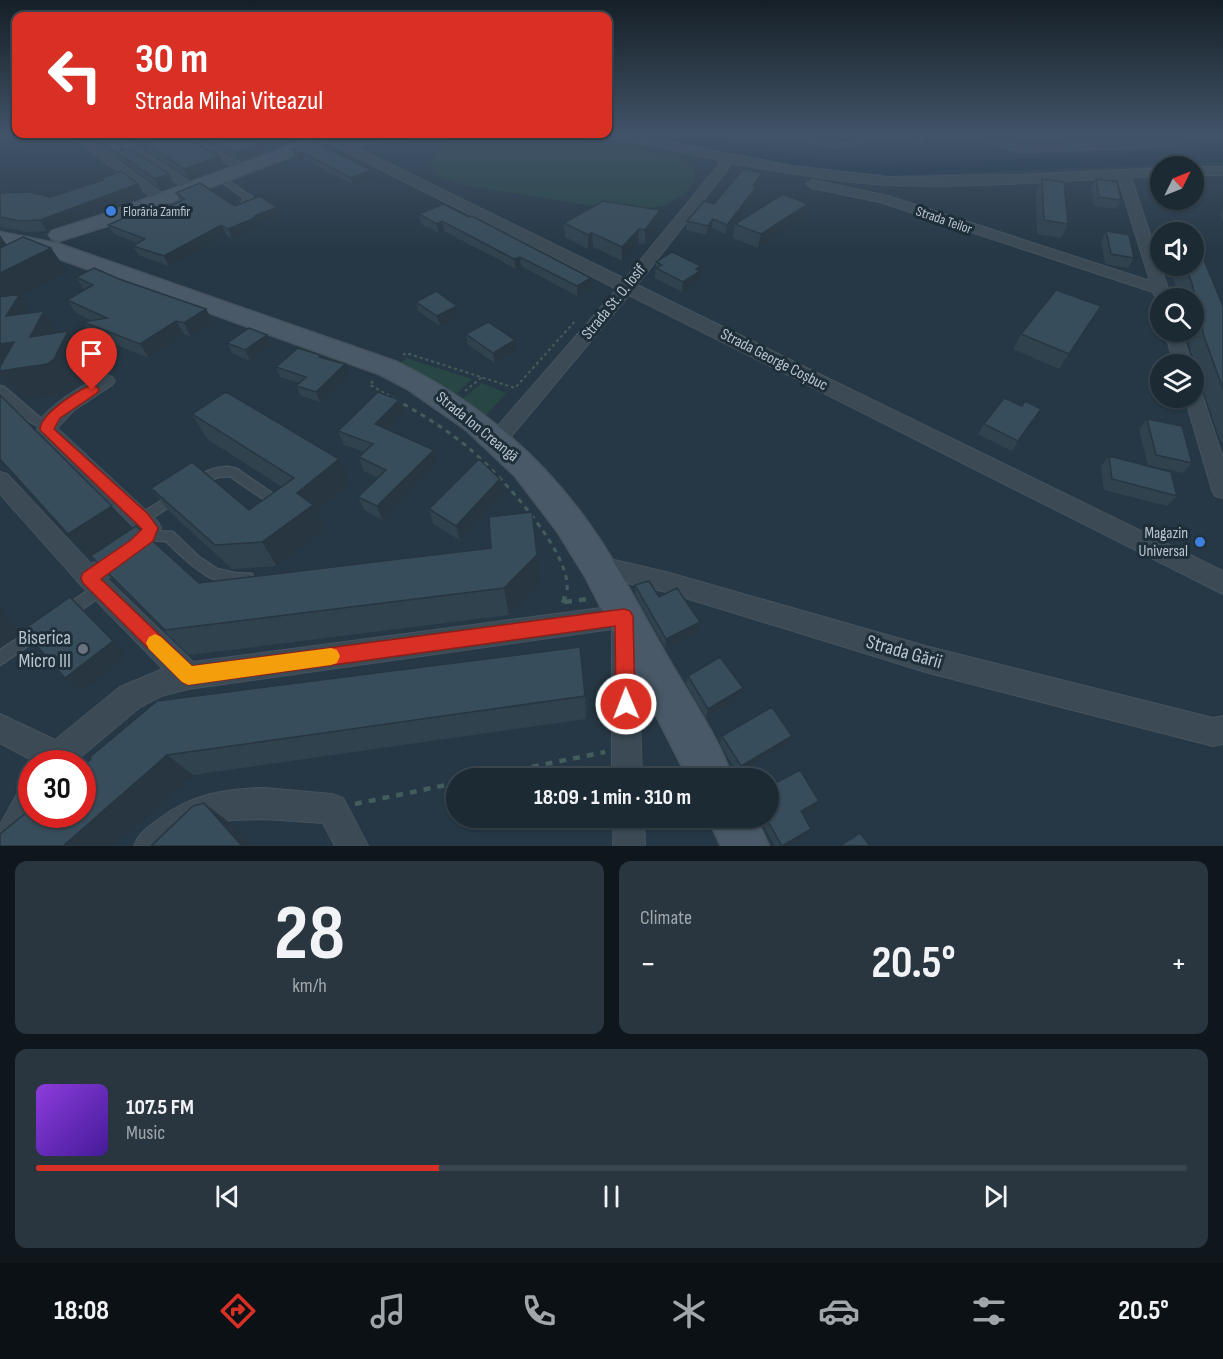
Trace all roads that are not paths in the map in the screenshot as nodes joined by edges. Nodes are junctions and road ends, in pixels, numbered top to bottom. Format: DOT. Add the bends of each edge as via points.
graph roads {
  1 [pos="129,173"];
  2 [pos="171,173"];
  3 [pos="229,173"];
  4 [pos="404,173"];
  5 [pos="715,173"];
  6 [pos="773,173"];
  7 [pos="823,173"];
  8 [pos="1115,173"];
  9 [pos="1123,173"];
  10 [pos="219,177"];
  11 [pos="192,187"];
  12 [pos="163,198"];
  13 [pos="243,209"];
  14 [pos="6,239"];
  15 [pos="57,246"];
  16 [pos="628,286"];
  17 [pos="1159,288"];
  18 [pos="1150,290"];
  19 [pos="106,381"];
  20 [pos="0,389"];
  21 [pos="1197,408"];
  22 [pos="47,424"];
  23 [pos="497,440"];
  24 [pos="0,480"];
  25 [pos="1223,490"];
  26 [pos="279,504"];
  27 [pos="145,527"];
  28 [pos="597,566"];
  29 [pos="261,577"];
  30 [pos="95,583"];
  31 [pos="1223,583"];
  32 [pos="624,616"];
  33 [pos="0,658"];
  34 [pos="188,676"];
  35 [pos="0,728"];
  36 [pos="1220,734"];
  37 [pos="38,750"];
  38 [pos="68,750"];
  39 [pos="627,768"];
  40 [pos="706,768"];
  41 [pos="18,823"];
  42 [pos="628,828"];
  43 [pos="736,828"];
  44 [pos="9,846"];
  45 [pos="150,846"];
  46 [pos="352,846"];
  47 [pos="629,846"];
  48 [pos="746,846"];
  1 -- 12 [label="street"];
  2 -- 11 [label="street"];
  3 -- 10 [label="main road"];
  4 -- 16 [label="street, Strada George Coșbuc"];
  5 -- 16 [label="street, Strada St. O. Iosif"];
  6 -- 18 [label="street, Strada Teilor" via="882,199"];
  7 -- 8 [label="street" via="889,181"];
  9 -- 17 [label="street"];
  10 -- 11 [label="main road"];
  10 -- 13 [label="lane" via="248,197"];
  11 -- 12 [label="main road"];
  12 -- 15 [label="main road"];
  14 -- 15 [label="main road, Strada Ion Creangă"];
  15 -- 23 [label="main road, Strada Ion Creangă" via="388,368 450,403"];
  16 -- 23 [label="street, Strada St. O. Iosif"];
  16 -- 31 [label="street, Strada George Coșbuc"];
  19 -- 22 [label="street" via="66,406"];
  20 -- 22 [label="lane" via="36,421"];
  21 -- 25 [label="street"];
  22 -- 27 [label="street" via="47,430"];
  23 -- 28 [label="main road, Strada Ion Creangă" via="553,500"];
  24 -- 30 [label="street"];
  26 -- 27 [label="lane" via="226,470 204,479"];
  27 -- 29 [label="lane" via="168,536 211,573 223,578"];
  27 -- 30 [label="street"];
  28 -- 32 [label="main road, Strada Ion Creangă"];
  28 -- 36 [label="street, Strada Gării" via="666,582 929,660"];
  30 -- 33 [label="lane"];
  30 -- 34 [label="street"];
  32 -- 34 [label="street"];
  32 -- 39 [label="street"];
  32 -- 40 [label="main road, Strada Ion Creangă"];
  34 -- 38 [label="street" via="130,697"];
  35 -- 37 [label="street"];
  41 -- 44 [label="street"];
  42 -- 47 [label="street"];
  43 -- 48 [label="main road"];
  45 -- 46 [label="street" via="199,812 249,803 332,808"];
}
